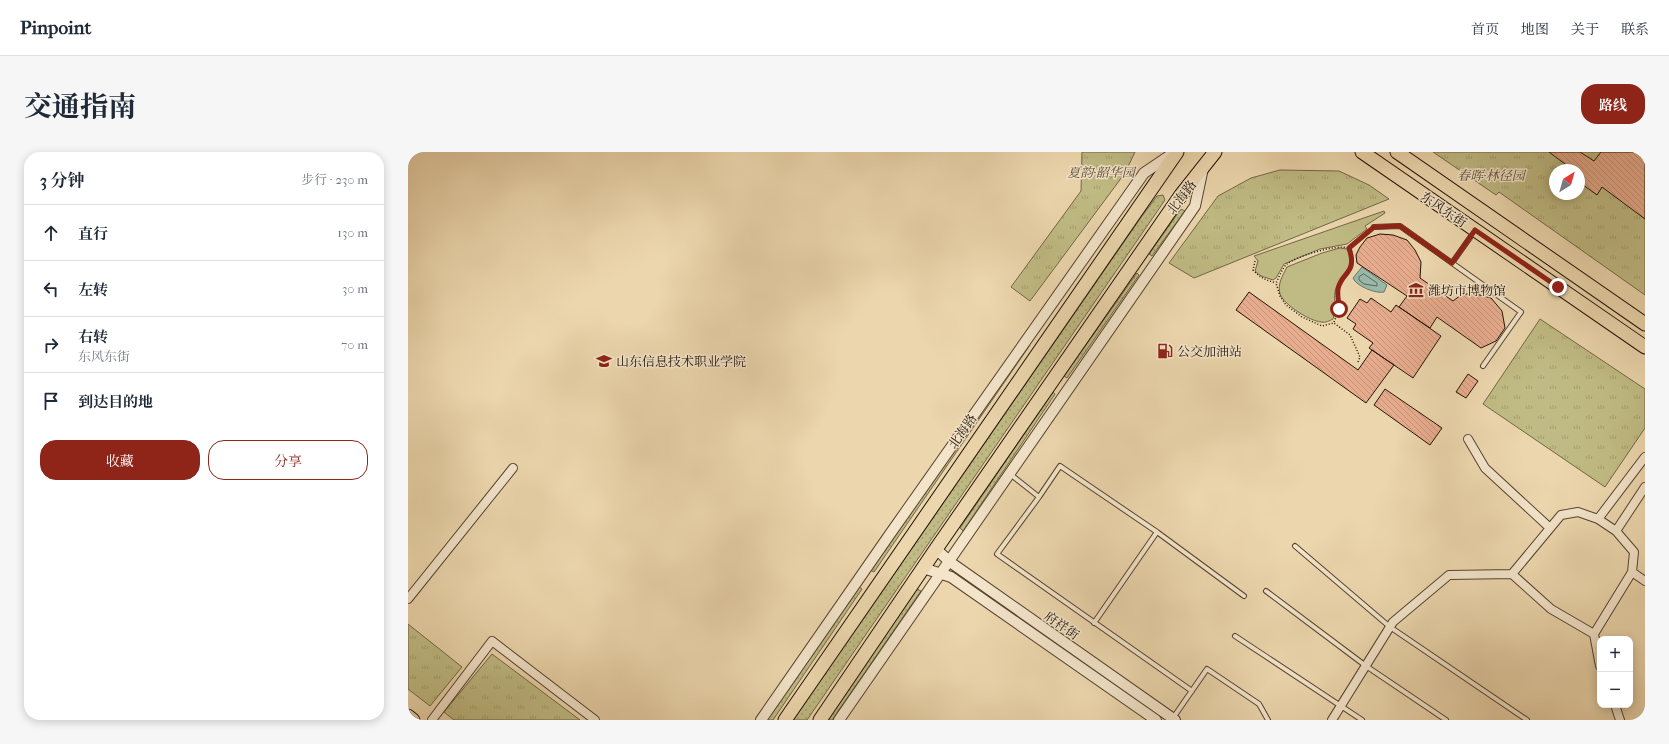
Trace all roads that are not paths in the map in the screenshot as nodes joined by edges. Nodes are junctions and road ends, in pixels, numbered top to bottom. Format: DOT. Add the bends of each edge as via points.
graph roads {
  1 [pos="1176,152"];
  2 [pos="1215,152"];
  3 [pos="1362,152"];
  4 [pos="1397,152"];
  5 [pos="1203,168"];
  6 [pos="1374,227"];
  7 [pos="1475,230"];
  8 [pos="1102,233"];
  9 [pos="1115,241"];
  10 [pos="1135,261"];
  11 [pos="1452,263"];
  12 [pos="1151,270"];
  13 [pos="1645,324"];
  14 [pos="1645,347"];
  15 [pos="1483,366"];
  16 [pos="1052,381"];
  17 [pos="1067,390"];
  18 [pos="1468,439"];
  19 [pos="1645,457"];
  20 [pos="513,468"];
  21 [pos="1010,474"];
  22 [pos="1645,488"];
  23 [pos="1039,496"];
  24 [pos="1598,519"];
  25 [pos="1550,528"];
  26 [pos="1616,531"];
  27 [pos="1157,532"];
  28 [pos="1295,546"];
  29 [pos="936,548"];
  30 [pos="950,562"];
  31 [pos="923,568"];
  32 [pos="1632,572"];
  33 [pos="942,574"];
  34 [pos="1512,574"];
  35 [pos="1645,581"];
  36 [pos="1266,591"];
  37 [pos="1244,596"];
  38 [pos="408,599"];
  39 [pos="1094,623"];
  40 [pos="1390,627"];
  41 [pos="1594,634"];
  42 [pos="1235,636"];
  43 [pos="1597,650"];
  44 [pos="1366,666"];
  45 [pos="1192,691"];
  46 [pos="1341,706"];
  47 [pos="1616,708"];
  48 [pos="408,716"];
  49 [pos="413,720"];
  50 [pos="432,720"];
  51 [pos="595,720"];
  52 [pos="762,720"];
  53 [pos="785,720"];
  54 [pos="820,720"];
  55 [pos="839,720"];
  56 [pos="1156,720"];
  57 [pos="1173,720"];
  58 [pos="1268,720"];
  59 [pos="1332,720"];
  60 [pos="1362,720"];
  61 [pos="1446,720"];
  62 [pos="1527,720"];
  63 [pos="1620,720"];
  1 -- 8 [label="street, 北海路" via="1144,173"];
  1 -- 9 [label="main road, 北海路"];
  2 -- 5 [label="main road, 北海路"];
  3 -- 7 [label="main road, 东风东街"];
  4 -- 13 [label="main road, 东风东街"];
  5 -- 10 [label="main road, 北海路"];
  5 -- 12 [label="street, 北海路" via="1195,206"];
  6 -- 11 [label="lane" via="1400,226"];
  7 -- 11 [label="lane"];
  7 -- 14 [label="main road, 东风东街"];
  8 -- 9 [label="street"];
  8 -- 52 [label="street, 北海路"];
  9 -- 53 [label="main road, 北海路"];
  10 -- 12 [label="street"];
  10 -- 16 [label="main road, 北海路"];
  11 -- 15 [label="lane" via="1521,312"];
  12 -- 17 [label="street, 北海路"];
  16 -- 17 [label="street"];
  16 -- 29 [label="main road, 北海路"];
  17 -- 21 [label="street, 北海路"];
  18 -- 25 [label="street" via="1485,468"];
  19 -- 24 [label="street"];
  20 -- 38 [label="street"];
  21 -- 23 [label="lane"];
  21 -- 30 [label="street, 北海路"];
  22 -- 26 [label="street"];
  23 -- 27 [label="lane" via="1060,466"];
  23 -- 39 [label="lane" via="997,554"];
  24 -- 25 [label="street" via="1578,512 1560,515"];
  24 -- 26 [label="street"];
  25 -- 34 [label="street"];
  26 -- 32 [label="street" via="1634,552"];
  27 -- 37 [label="lane"];
  27 -- 39 [label="lane"];
  28 -- 40 [label="lane"];
  29 -- 30 [label="street, 府祥街"];
  29 -- 31 [label="main road, 北海路"];
  30 -- 33 [label="street, 北海路"];
  30 -- 57 [label="street, 府祥街"];
  31 -- 33 [label="street, 府祥街"];
  31 -- 54 [label="main road, 北海路"];
  32 -- 35 [label="street"];
  32 -- 41 [label="street"];
  33 -- 55 [label="street, 北海路"];
  33 -- 56 [label="street, 府祥街" via="950,577"];
  34 -- 40 [label="street" via="1449,575"];
  34 -- 41 [label="street" via="1551,609"];
  36 -- 44 [label="lane"];
  39 -- 45 [label="lane"];
  40 -- 44 [label="street"];
  40 -- 62 [label="lane"];
  41 -- 43 [label="street"];
  42 -- 46 [label="lane"];
  44 -- 46 [label="street"];
  44 -- 61 [label="lane"];
  45 -- 57 [label="lane"];
  45 -- 58 [label="lane" via="1207,669 1259,704"];
  46 -- 59 [label="street"];
  46 -- 60 [label="lane"];
  47 -- 63 [label="street"];
  48 -- 49 [label="main road"];
  50 -- 51 [label="street" via="492,641"];
}
